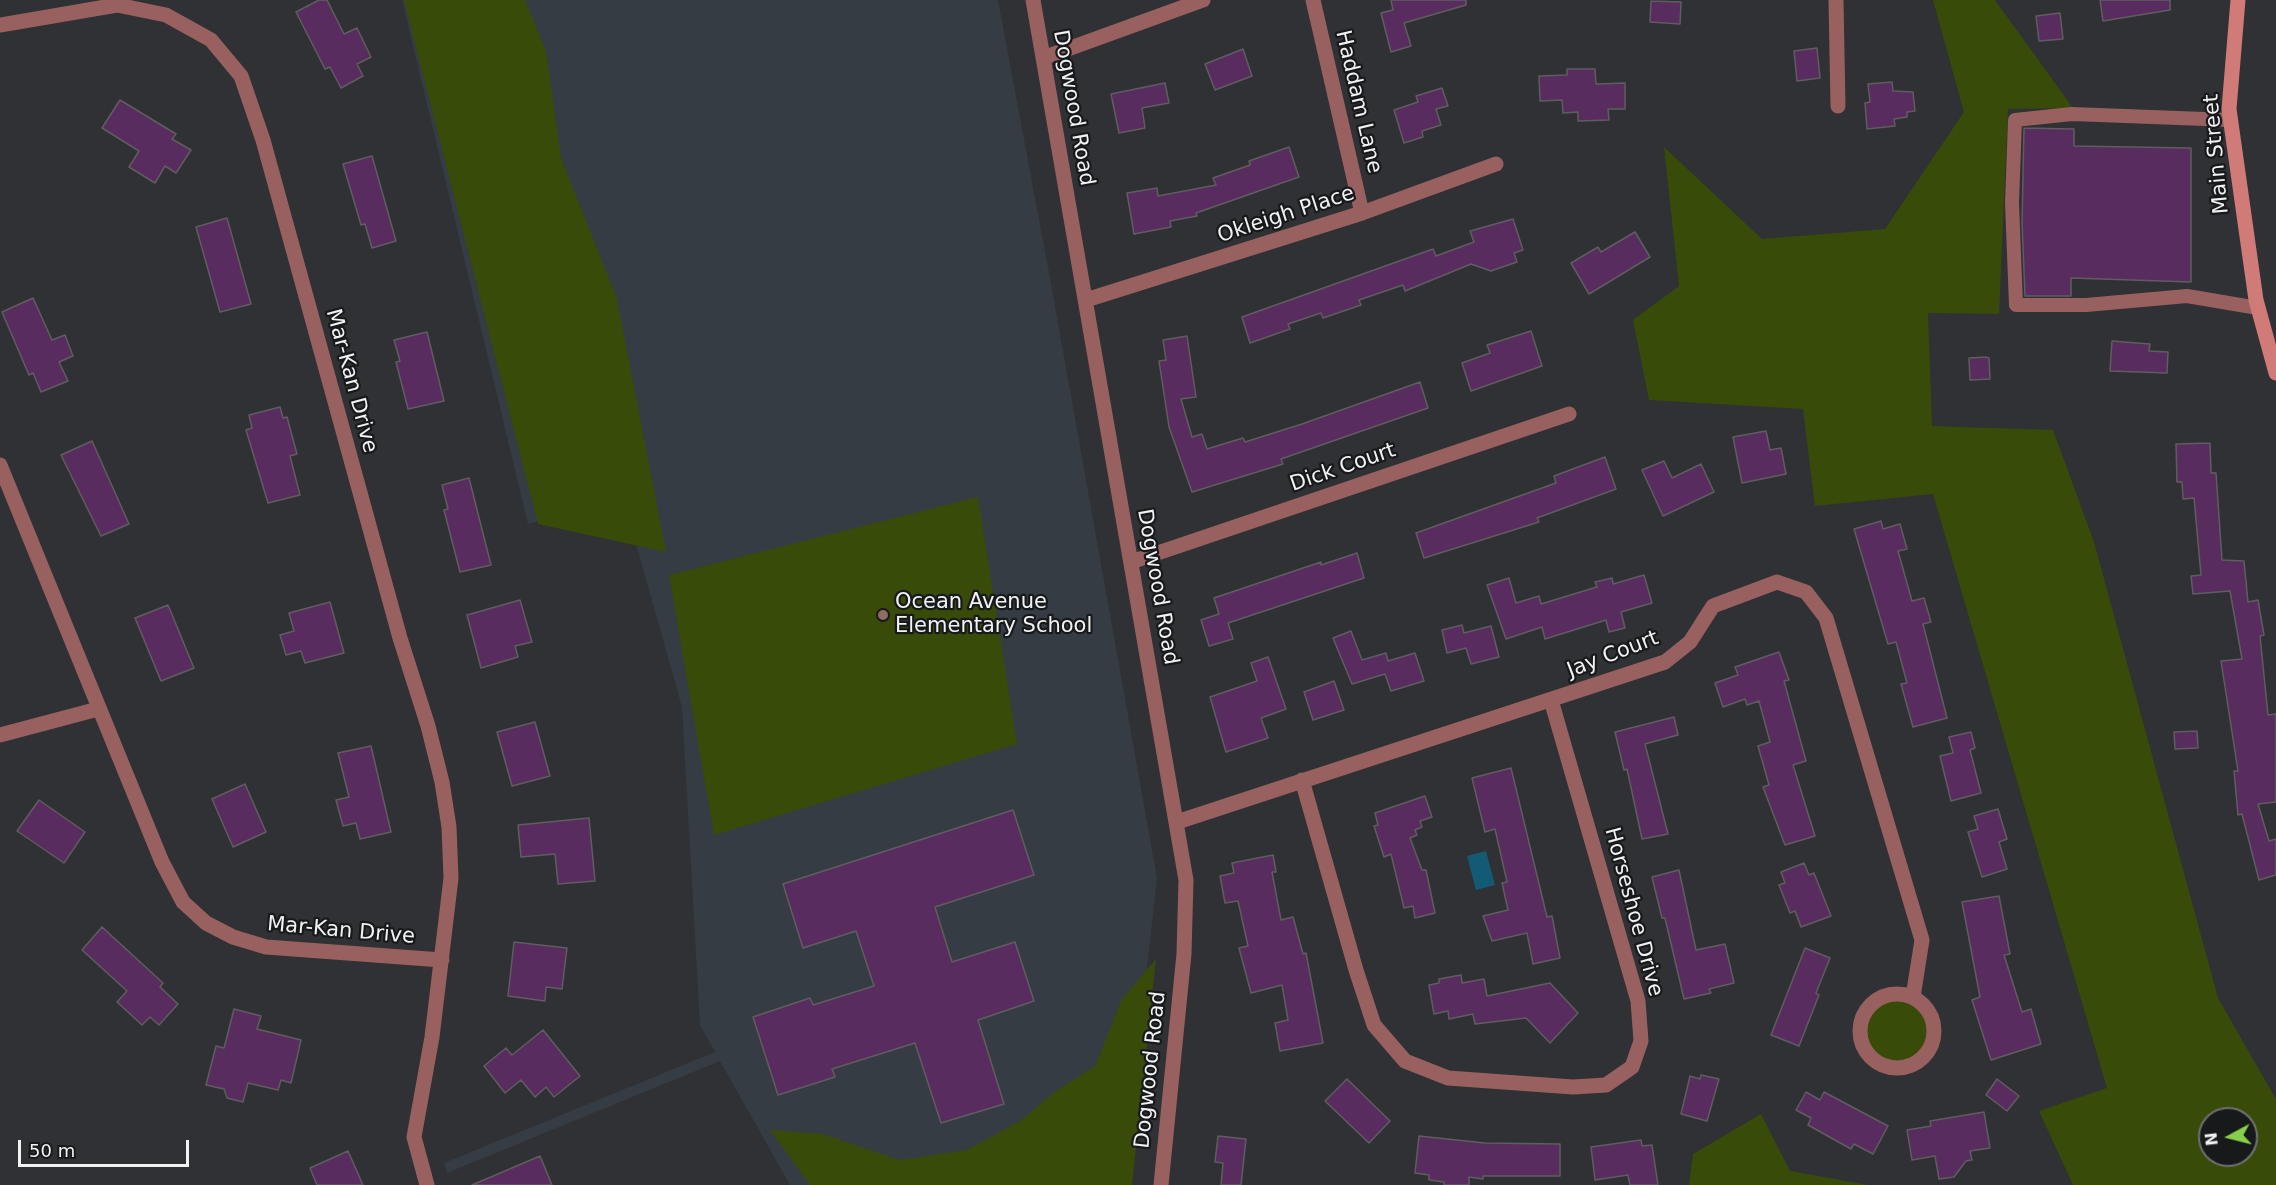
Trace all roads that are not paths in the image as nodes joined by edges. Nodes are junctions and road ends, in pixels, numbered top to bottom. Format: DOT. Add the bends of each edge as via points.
graph roads {
  1 [pos="1033,0"];
  2 [pos="1203,0"];
  3 [pos="1313,0"];
  4 [pos="1836,0"];
  5 [pos="2238,0"];
  6 [pos="0,25"];
  7 [pos="1043,57"];
  8 [pos="1838,106"];
  9 [pos="2231,120"];
  10 [pos="1496,164"];
  11 [pos="1362,213"];
  12 [pos="1086,300"];
  13 [pos="2258,308"];
  14 [pos="2276,374"];
  15 [pos="1569,414"];
  16 [pos="0,465"];
  17 [pos="1131,562"];
  18 [pos="1551,700"];
  19 [pos="98,709"];
  20 [pos="0,735"];
  21 [pos="1302,780"];
  22 [pos="1177,822"];
  23 [pos="442,960"];
  24 [pos="1913,998"];
  25 [pos="427,1185"];
  26 [pos="1161,1185"];
  1 -- 7 [label="street, Dogwood Road"];
  2 -- 7 [label="street"];
  3 -- 11 [label="street, Haddam Lane"];
  4 -- 8 [label="street"];
  5 -- 9 [label="main road, Main Street"];
  6 -- 23 [label="street, Mar-Kan Drive" via="117,5 166,15 211,40 241,76 263,140 442,782 451,878"];
  7 -- 12 [label="street, Dogwood Road"];
  9 -- 13 [label="main road, Main Street"];
  9 -- 13 [label="lane" via="2072,114 2015,120 2012,203 2016,305 2086,305 2187,296"];
  10 -- 11 [label="street, Okleigh Place"];
  11 -- 12 [label="street, Okleigh Place"];
  12 -- 17 [label="street, Dogwood Road"];
  13 -- 14 [label="main road, Main Street"];
  15 -- 17 [label="street, Dick Court"];
  16 -- 19 [label="street, Mar-Kan Drive"];
  17 -- 22 [label="street, Dogwood Road"];
  18 -- 21 [label="street, Jay Court"];
  18 -- 21 [label="street, Horseshoe Drive" via="1638,1001 1641,1041 1632,1067 1606,1085 1573,1087 1448,1078 1405,1061 1374,1025"];
  18 -- 24 [label="street, Jay Court" via="1665,662 1690,642 1713,606 1777,582 1806,592 1826,618 1922,940"];
  19 -- 20 [label="street"];
  19 -- 23 [label="street, Mar-Kan Drive" via="162,862 183,902 206,923 232,938 266,947"];
  21 -- 22 [label="street, Jay Court"];
  22 -- 26 [label="street, Dogwood Road" via="1186,880 1184,954"];
  23 -- 25 [label="street, Mar-Kan Drive" via="414,1137"];
  24 -- 24 [label="street" via="1890,994 1879,999 1863,1016 1860,1027 1865,1050 1882,1066 1907,1067 1928,1052 1933,1041 1933,1022 1923,1005"];
}
